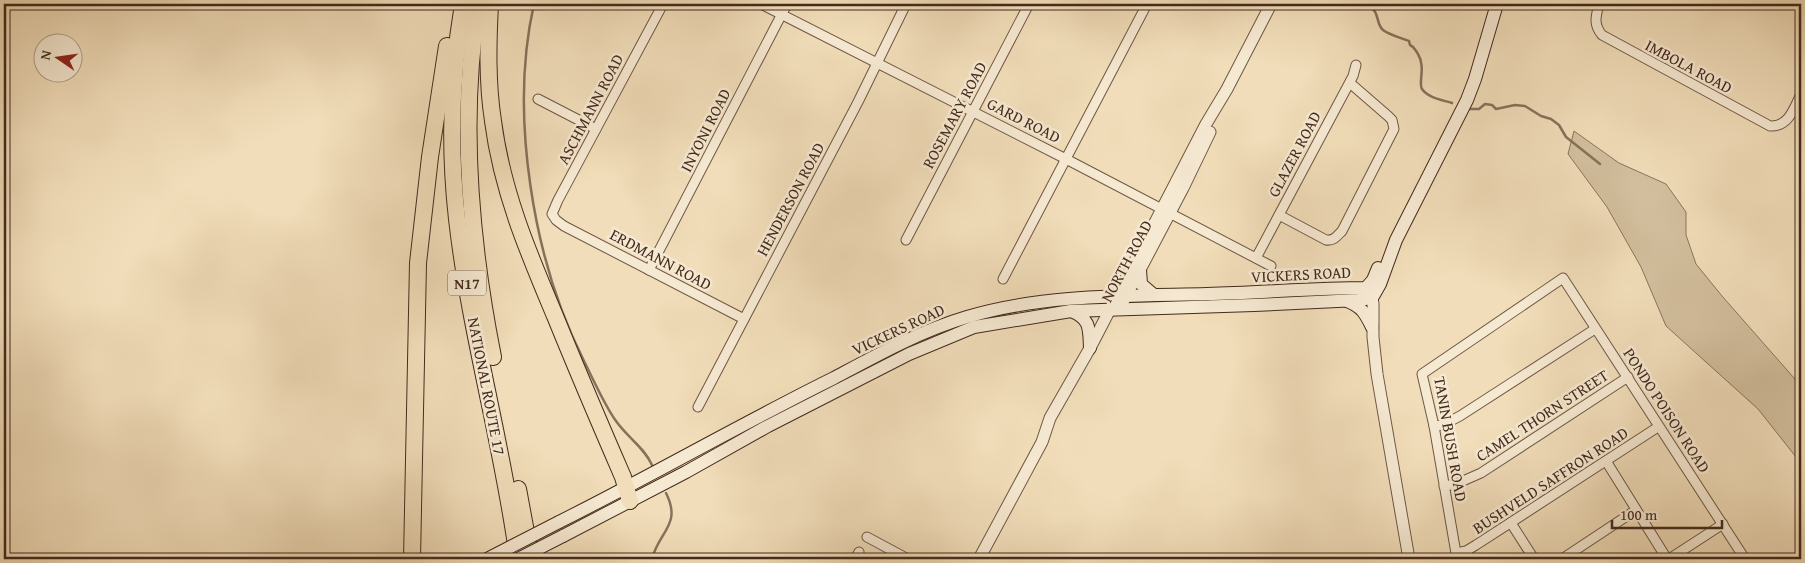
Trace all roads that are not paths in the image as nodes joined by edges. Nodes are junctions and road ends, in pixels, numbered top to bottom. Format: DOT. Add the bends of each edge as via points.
graph roads {
  1 [pos="455,4"];
  2 [pos="463,4"];
  3 [pos="478,4"];
  4 [pos="490,4"];
  5 [pos="664,4"];
  6 [pos="761,4"];
  7 [pos="788,4"];
  8 [pos="906,4"];
  9 [pos="1029,4"];
  10 [pos="1147,4"];
  11 [pos="1271,4"];
  12 [pos="1490,4"];
  13 [pos="1497,4"];
  14 [pos="1599,4"];
  15 [pos="782,14"];
  16 [pos="877,62"];
  17 [pos="1356,64"];
  18 [pos="1350,83"];
  19 [pos="1801,94"];
  20 [pos="538,99"];
  21 [pos="973,111"];
  22 [pos="596,129"];
  23 [pos="1066,158"];
  24 [pos="1166,210"];
  25 [pos="1279,215"];
  26 [pos="564,226"];
  27 [pos="906,240"];
  28 [pos="1256,258"];
  29 [pos="1271,266"];
  30 [pos="649,270"];
  31 [pos="1140,270"];
  32 [pos="1563,278"];
  33 [pos="1003,279"];
  34 [pos="1369,293"];
  35 [pos="1154,295"];
  36 [pos="1121,296"];
  37 [pos="1346,301"];
  38 [pos="1115,309"];
  39 [pos="1071,311"];
  40 [pos="744,319"];
  41 [pos="1372,327"];
  42 [pos="1596,329"];
  43 [pos="1090,348"];
  44 [pos="1628,377"];
  45 [pos="698,407"];
  46 [pos="1434,426"];
  47 [pos="1658,427"];
  48 [pos="1042,442"];
  49 [pos="1606,461"];
  50 [pos="1444,486"];
  51 [pos="628,495"];
  52 [pos="1636,510"];
  53 [pos="1511,523"];
  54 [pos="1723,524"];
  55 [pos="867,537"];
  56 [pos="1456,556"];
  57 [pos="412,559"];
  58 [pos="487,559"];
  59 [pos="518,559"];
  60 [pos="531,559"];
  61 [pos="908,559"];
  62 [pos="979,559"];
  63 [pos="1409,559"];
  64 [pos="1534,559"];
  65 [pos="1562,559"];
  66 [pos="1668,559"];
  67 [pos="1745,559"];
  1 -- 57 [label="highway" via="438,100 418,263"];
  2 -- 59 [label="highway, NATIONAL ROUTE 17 / N17" via="453,119 457,219"];
  3 -- 60 [label="highway, N17" via="468,116 474,239 484,314"];
  4 -- 51 [label="highway" via="488,54 493,122 516,223"];
  5 -- 22 [label="street, ASCHMANN ROAD"];
  6 -- 15 [label="street, GARD ROAD"];
  7 -- 15 [label="street, INYONI ROAD"];
  8 -- 16 [label="street, HENDERSON ROAD"];
  9 -- 21 [label="street, ROSEMARY ROAD"];
  10 -- 23 [label="street"];
  11 -- 24 [label="street, NORTH ROAD" via="1212,127"];
  12 -- 34 [label="main road" via="1463,96 1392,232"];
  13 -- 34 [label="main road" via="1467,100 1396,240 1380,284"];
  14 -- 19 [label="street, IMBOLA ROAD" via="1595,20 1602,35 1770,126 1782,124"];
  15 -- 16 [label="street, GARD ROAD"];
  15 -- 30 [label="street, INYONI ROAD"];
  16 -- 21 [label="street, GARD ROAD"];
  16 -- 40 [label="street, HENDERSON ROAD"];
  17 -- 18 [label="street, GLAZER ROAD"];
  18 -- 25 [label="street, GLAZER ROAD"];
  18 -- 25 [label="street" via="1392,120 1394,129 1342,230 1337,237 1326,240"];
  20 -- 22 [label="street"];
  21 -- 23 [label="street, GARD ROAD"];
  21 -- 27 [label="street, ROSEMARY ROAD"];
  22 -- 26 [label="street, ASCHMANN ROAD" via="552,214"];
  23 -- 24 [label="street, GARD ROAD"];
  23 -- 33 [label="street"];
  24 -- 28 [label="street, GARD ROAD"];
  24 -- 31 [label="street, NORTH ROAD"];
  24 -- 36 [label="street, NORTH ROAD"];
  25 -- 28 [label="street, GLAZER ROAD"];
  26 -- 30 [label="street, ERDMANN ROAD"];
  28 -- 29 [label="street, GARD ROAD"];
  30 -- 40 [label="street, ERDMANN ROAD"];
  31 -- 35 [label="main road" via="1141,284"];
  31 -- 36 [label="street, NORTH ROAD"];
  32 -- 42 [label="street, PONDO POISON ROAD"];
  32 -- 46 [label="street, TANIN BUSH ROAD" via="1422,374"];
  34 -- 35 [label="main road, VICKERS ROAD"];
  34 -- 37 [label="main road, VICKERS ROAD"];
  34 -- 41 [label="street"];
  35 -- 36 [label="main road, VICKERS ROAD"];
  36 -- 38 [label="street, NORTH ROAD"];
  36 -- 51 [label="main road, VICKERS ROAD" via="1042,302 948,322 799,395"];
  37 -- 38 [label="main road, VICKERS ROAD"];
  37 -- 41 [label="main road" via="1364,311"];
  38 -- 39 [label="main road, VICKERS ROAD"];
  38 -- 43 [label="street, NORTH ROAD"];
  38 -- 48 [label="street, NORTH ROAD" via="1063,410"];
  39 -- 43 [label="main road" via="1087,322"];
  39 -- 51 [label="main road, VICKERS ROAD" via="980,326 933,342"];
  40 -- 45 [label="street, HENDERSON ROAD"];
  41 -- 63 [label="street"];
  42 -- 44 [label="street, PONDO POISON ROAD"];
  42 -- 46 [label="street" via="1460,416"];
  43 -- 48 [label="street, NORTH ROAD" via="1050,418"];
  44 -- 47 [label="street, PONDO POISON ROAD"];
  44 -- 50 [label="street, CAMEL THORN STREET" via="1481,473"];
  46 -- 50 [label="street, TANIN BUSH ROAD"];
  47 -- 49 [label="street, BUSHVELD SAFFRON ROAD"];
  47 -- 54 [label="street, PONDO POISON ROAD"];
  48 -- 62 [label="street, NORTH ROAD"];
  49 -- 52 [label="street"];
  49 -- 53 [label="street, BUSHVELD SAFFRON ROAD"];
  50 -- 56 [label="street, TANIN BUSH ROAD"];
  51 -- 58 [label="main road, VICKERS ROAD, bridge" via="559,522"];
  51 -- 59 [label="main road, VICKERS ROAD, bridge"];
  52 -- 65 [label="street"];
  52 -- 66 [label="street"];
  53 -- 56 [label="street, BUSHVELD SAFFRON ROAD"];
  53 -- 64 [label="street"];
  54 -- 66 [label="street"];
  54 -- 67 [label="street, PONDO POISON ROAD"];
  55 -- 61 [label="street"];
}
